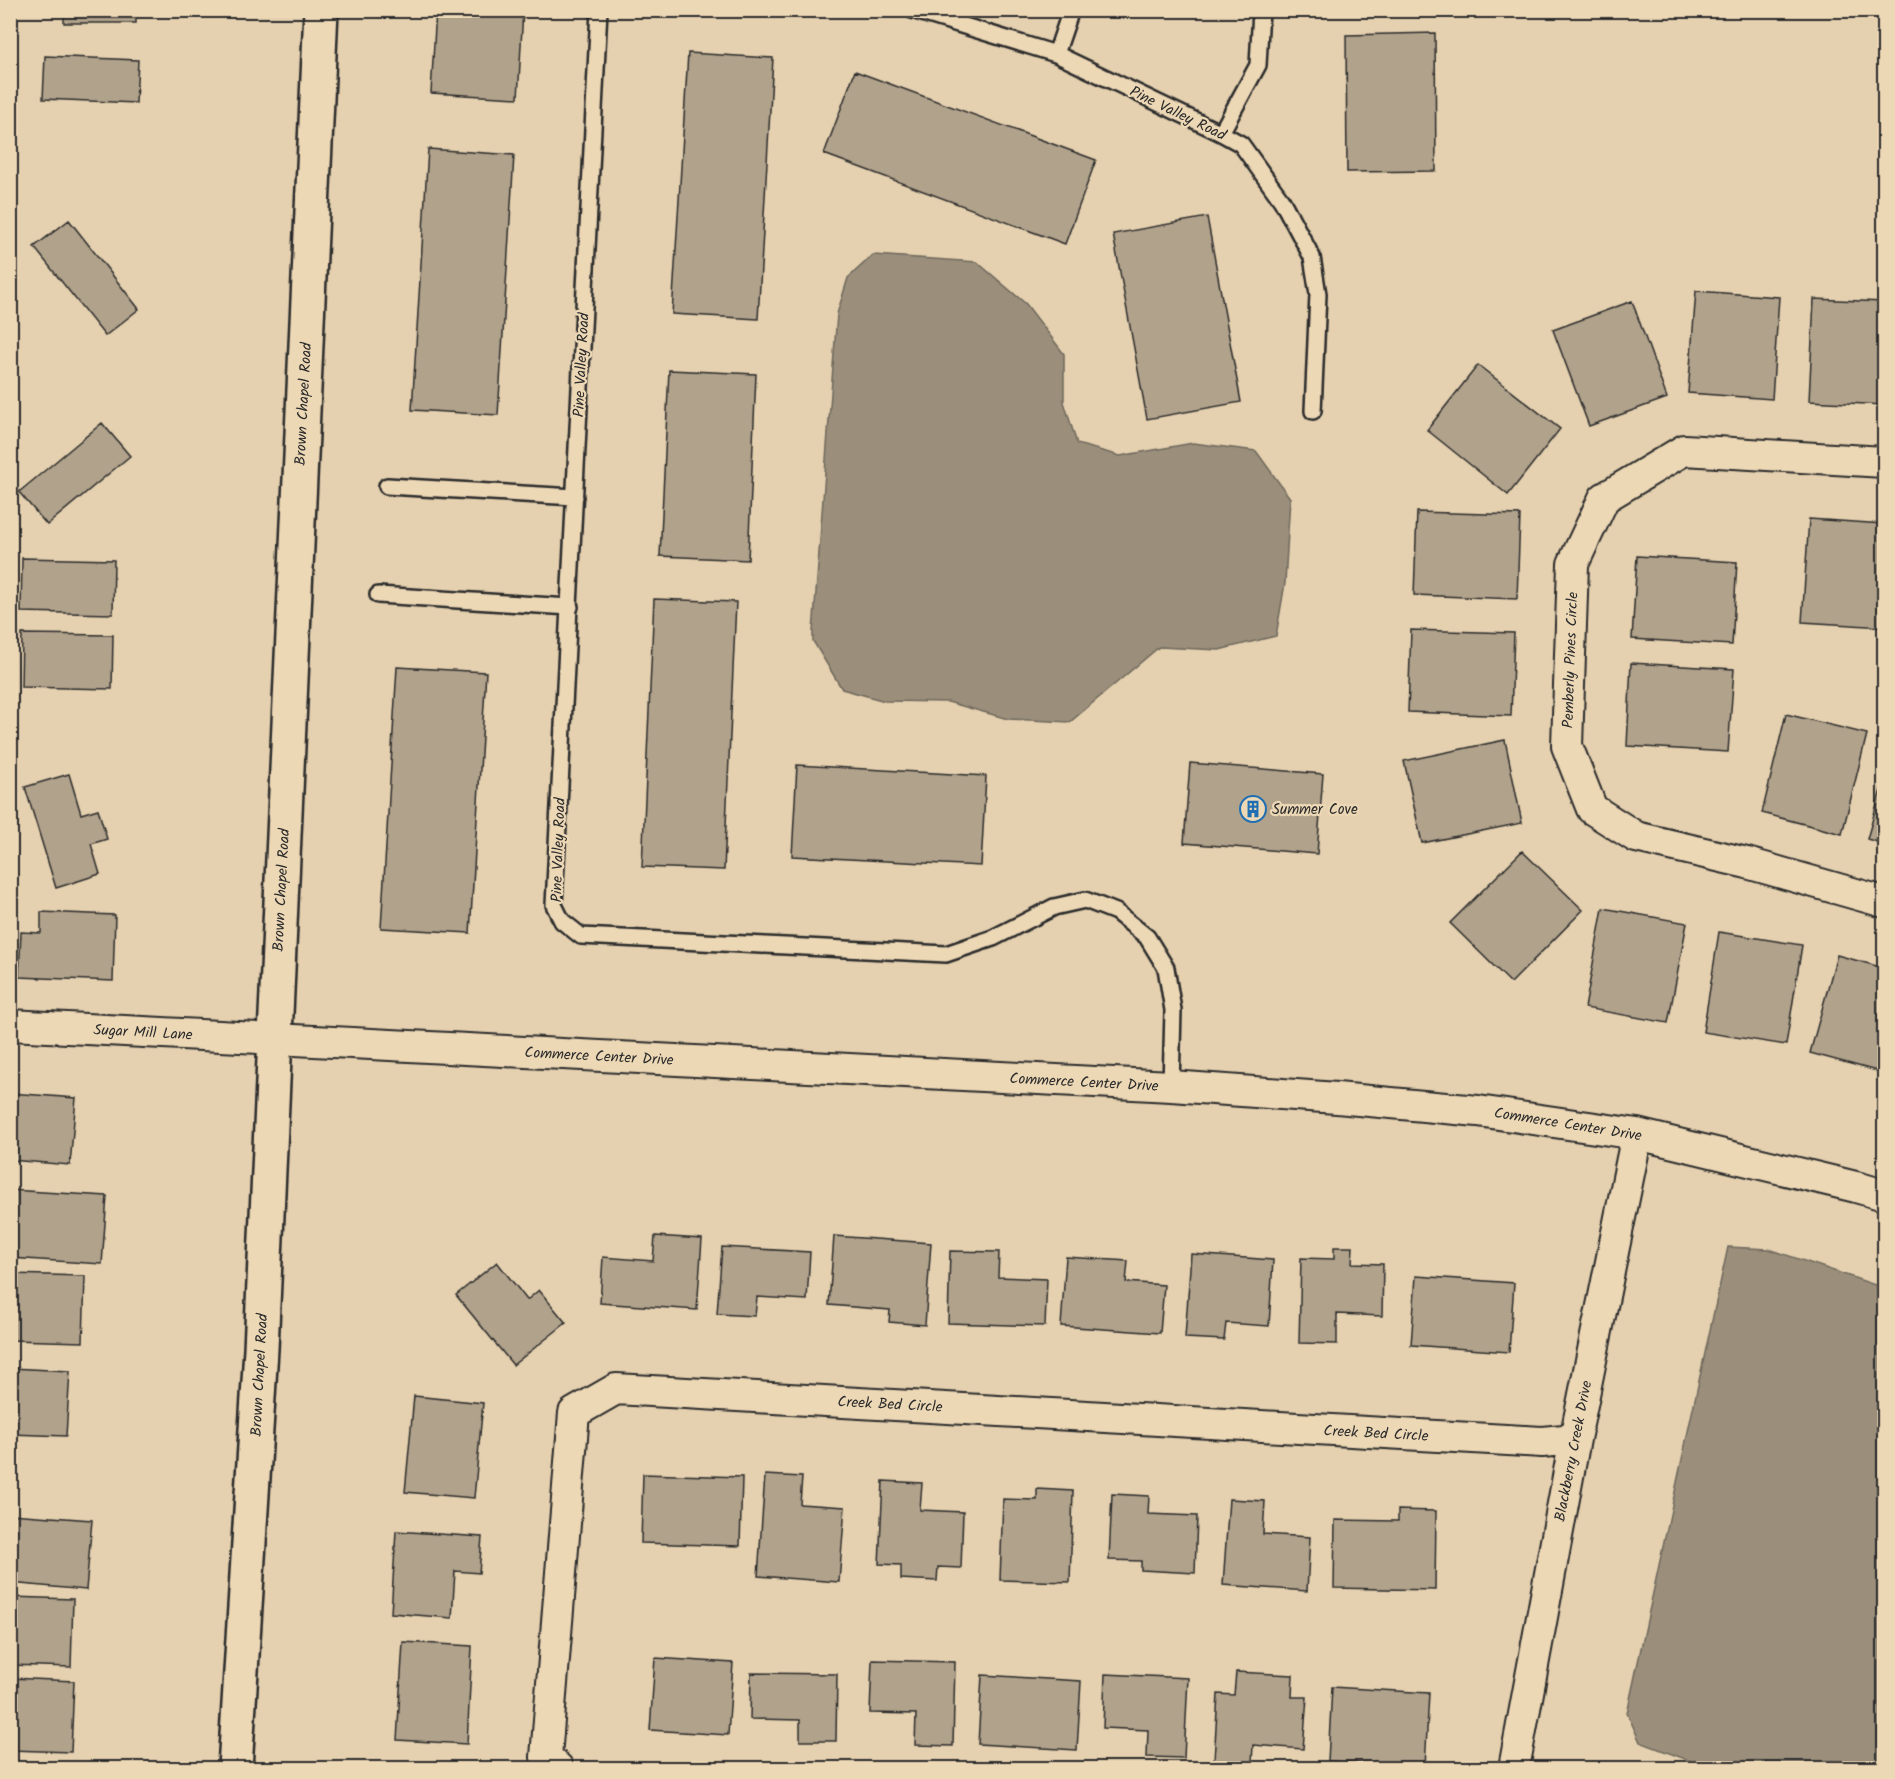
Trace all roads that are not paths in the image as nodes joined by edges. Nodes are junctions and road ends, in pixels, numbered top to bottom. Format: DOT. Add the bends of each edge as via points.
graph roads {
  1 [pos="321,10"];
  2 [pos="599,10"];
  3 [pos="912,10"];
  4 [pos="1071,10"];
  5 [pos="1261,10"];
  6 [pos="1056,54"];
  7 [pos="1221,133"];
  8 [pos="1313,411"];
  9 [pos="1884,462"];
  10 [pos="387,486"];
  11 [pos="575,497"];
  12 [pos="378,596"];
  13 [pos="570,607"];
  14 [pos="1884,902"];
  15 [pos="10,1025"];
  16 [pos="275,1039"];
  17 [pos="1171,1086"];
  18 [pos="1637,1134"];
  19 [pos="1884,1195"];
  20 [pos="1575,1439"];
  21 [pos="235,1768"];
  22 [pos="558,1768"];
  23 [pos="1514,1768"];
  1 -- 16 [label="street, Brown Chapel Road"];
  2 -- 11 [label="lane, Pine Valley Road"];
  3 -- 6 [label="lane, Pine Valley Road"];
  4 -- 6 [label="lane"];
  5 -- 7 [label="lane" via="1258,65"];
  6 -- 7 [label="lane, Pine Valley Road"];
  7 -- 8 [label="lane, Pine Valley Road" via="1240,144 1282,201 1312,257 1318,294"];
  9 -- 14 [label="street, Pemberly Pines Circle" via="1684,450 1604,498 1573,564 1567,746 1592,809 1636,837"];
  10 -- 11 [label="lane"];
  11 -- 13 [label="lane, Pine Valley Road"];
  12 -- 13 [label="lane"];
  13 -- 17 [label="lane, Pine Valley Road" via="554,905 562,921 581,936 946,954 993,938 1054,907 1085,900 1116,912 1148,937 1166,968 1173,1010"];
  15 -- 16 [label="street, Sugar Mill Lane"];
  16 -- 17 [label="street, Commerce Center Drive"];
  16 -- 21 [label="street, Brown Chapel Road" via="261,1349"];
  17 -- 18 [label="street, Commerce Center Drive" via="1478,1110"];
  18 -- 19 [label="street, Commerce Center Drive"];
  18 -- 20 [label="street, Blackberry Creek Drive"];
  20 -- 22 [label="street, Creek Bed Circle" via="1530,1442 616,1389 574,1413 546,1757"];
  20 -- 23 [label="street, Blackberry Creek Drive"];
}
